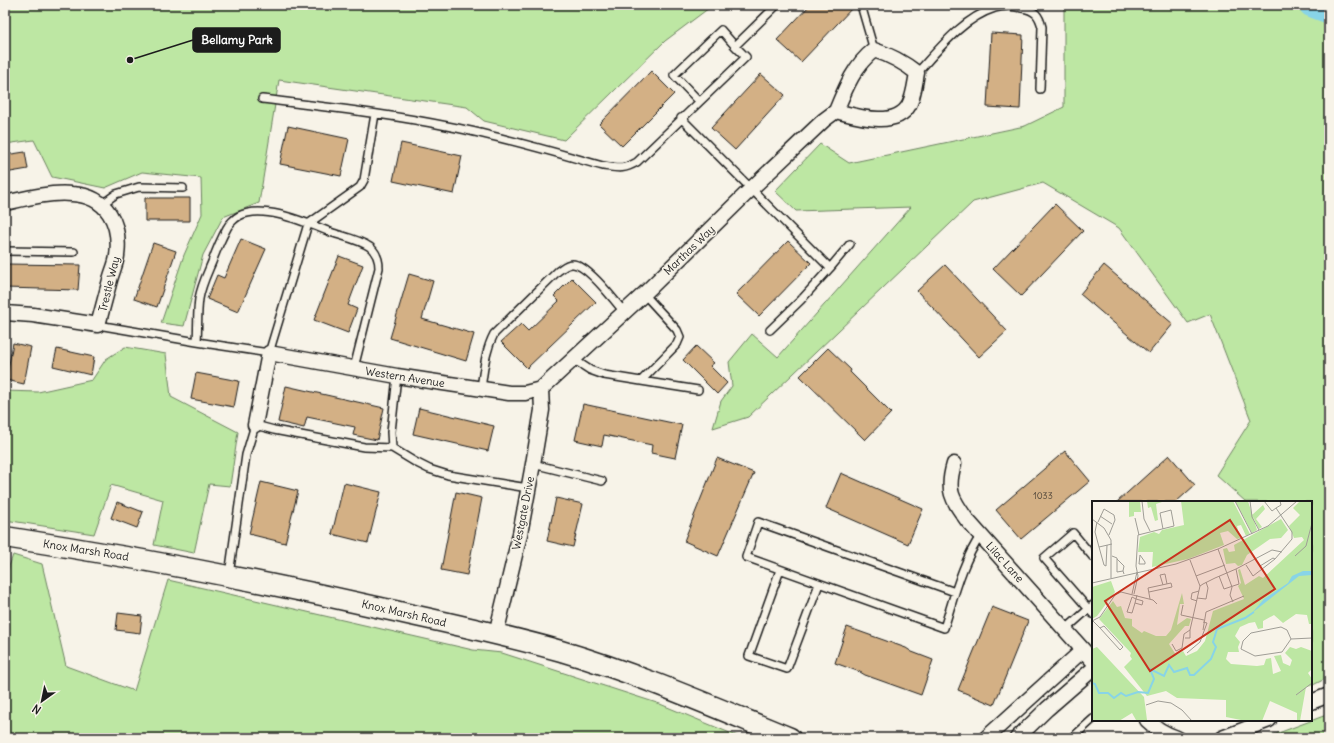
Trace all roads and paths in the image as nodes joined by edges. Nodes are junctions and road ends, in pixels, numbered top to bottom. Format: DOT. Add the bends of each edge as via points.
graph roads {
  1 [pos="777,5"];
  2 [pos="861,5"];
  3 [pos="735,46"];
  4 [pos="874,50"];
  5 [pos="917,72"];
  6 [pos="1040,89"];
  7 [pos="262,99"];
  8 [pos="699,101"];
  9 [pos="836,111"];
  10 [pos="374,114"];
  11 [pos="681,118"];
  12 [pos="183,188"];
  13 [pos="752,188"];
  14 [pos="5,202"];
  15 [pos="101,205"];
  16 [pos="308,224"];
  17 [pos="850,244"];
  18 [pos="5,251"];
  19 [pos="74,252"];
  20 [pos="830,268"];
  21 [pos="644,294"];
  22 [pos="624,312"];
  23 [pos="5,313"];
  24 [pos="98,324"];
  25 [pos="770,330"];
  26 [pos="197,342"];
  27 [pos="269,353"];
  28 [pos="573,359"];
  29 [pos="354,368"];
  30 [pos="397,376"];
  31 [pos="641,381"];
  32 [pos="481,388"];
  33 [pos="541,390"];
  34 [pos="698,390"];
  35 [pos="255,425"];
  36 [pos="392,448"];
  37 [pos="533,464"];
  38 [pos="954,464"];
  39 [pos="602,482"];
  40 [pos="528,488"];
  41 [pos="981,535"];
  42 [pos="5,537"];
  43 [pos="1092,556"];
  44 [pos="780,570"];
  45 [pos="229,576"];
  46 [pos="819,584"];
  47 [pos="955,592"];
  48 [pos="1092,609"];
  49 [pos="1066,629"];
  50 [pos="496,634"];
  51 [pos="1083,650"];
  52 [pos="1092,660"];
  53 [pos="1092,670"];
  54 [pos="1329,694"];
  55 [pos="1312,702"];
  56 [pos="1092,720"];
  57 [pos="1147,721"];
  58 [pos="1267,721"];
  59 [pos="790,738"];
  60 [pos="986,738"];
  61 [pos="1017,738"];
  62 [pos="1072,738"];
  63 [pos="1177,738"];
  64 [pos="1222,738"];
  1 -- 3 [label="lane"];
  2 -- 4 [label="lane"];
  3 -- 8 [label="lane" via="746,57"];
  3 -- 8 [label="lane" via="721,30 674,75"];
  4 -- 5 [label="street" via="889,54"];
  4 -- 9 [label="street, Marthas Way" via="858,67"];
  5 -- 6 [label="lane" via="952,36 980,15 995,8 1025,8 1040,18 1042,27"];
  5 -- 9 [label="street" via="912,99 908,108 900,114 877,119"];
  7 -- 10 [label="lane"];
  8 -- 11 [label="lane"];
  9 -- 13 [label="street, Marthas Way"];
  10 -- 11 [label="lane" via="452,127 617,168 627,168 637,162"];
  10 -- 16 [label="lane" via="364,180 360,187"];
  11 -- 13 [label="lane"];
  12 -- 15 [label="lane" via="139,187 116,194"];
  13 -- 20 [label="lane"];
  13 -- 21 [label="street, Marthas Way"];
  14 -- 15 [label="street, Trestle Way" via="73,194 89,197"];
  15 -- 24 [label="street, Trestle Way" via="109,212 116,227 118,242"];
  16 -- 26 [label="lane" via="286,216 254,212 239,216 227,227 201,292"];
  16 -- 27 [label="lane"];
  16 -- 29 [label="lane" via="365,245 376,252 379,259 379,268"];
  17 -- 20 [label="lane"];
  18 -- 19 [label="lane"];
  20 -- 25 [label="lane"];
  21 -- 22 [label="street, Marthas Way"];
  21 -- 31 [label="lane" via="677,330 680,337 677,344"];
  22 -- 28 [label="street, Marthas Way"];
  22 -- 32 [label="lane" via="589,272 581,266 566,265 494,334 486,354"];
  23 -- 24 [label="street"];
  24 -- 26 [label="lane"];
  26 -- 27 [label="lane"];
  27 -- 29 [label="street, Western Avenue"];
  27 -- 35 [label="street"];
  28 -- 31 [label="lane" via="604,375"];
  28 -- 33 [label="street, Marthas Way"];
  29 -- 30 [label="street, Western Avenue"];
  30 -- 32 [label="street, Western Avenue"];
  30 -- 36 [label="lane" via="391,432"];
  31 -- 34 [label="lane"];
  32 -- 33 [label="street, Western Avenue" via="509,393"];
  33 -- 37 [label="street, Westgate Drive" via="542,410"];
  35 -- 36 [label="lane" via="364,448"];
  35 -- 45 [label="lane" via="246,455"];
  36 -- 40 [label="lane" via="422,465 448,475"];
  37 -- 39 [label="lane"];
  37 -- 40 [label="street, Westgate Drive"];
  38 -- 41 [label="street, Lilac Lane" via="950,477 952,496"];
  40 -- 50 [label="street, Westgate Drive" via="520,534"];
  41 -- 47 [label="lane" via="969,555"];
  41 -- 49 [label="street, Lilac Lane"];
  42 -- 45 [label="main road, Knox Marsh Road"];
  43 -- 48 [label="lane" via="1073,533 1044,558"];
  44 -- 46 [label="lane"];
  44 -- 46 [label="lane" via="749,656 787,669"];
  44 -- 47 [label="lane" via="746,557 758,522"];
  45 -- 50 [label="main road, Knox Marsh Road"];
  46 -- 47 [label="lane" via="944,628"];
  48 -- 49 [label="lane"];
  49 -- 51 [label="street, Lilac Lane"];
  50 -- 59 [label="main road, Knox Marsh Road" via="561,651 618,670"];
  51 -- 52 [label="street, Lilac Lane"];
  51 -- 60 [label="street"];
  53 -- 61 [label="street"];
  54 -- 55 [label="street"];
  56 -- 62 [label="lane"];
  57 -- 63 [label="street" via="1156,729"];
  58 -- 64 [label="street"];
}
